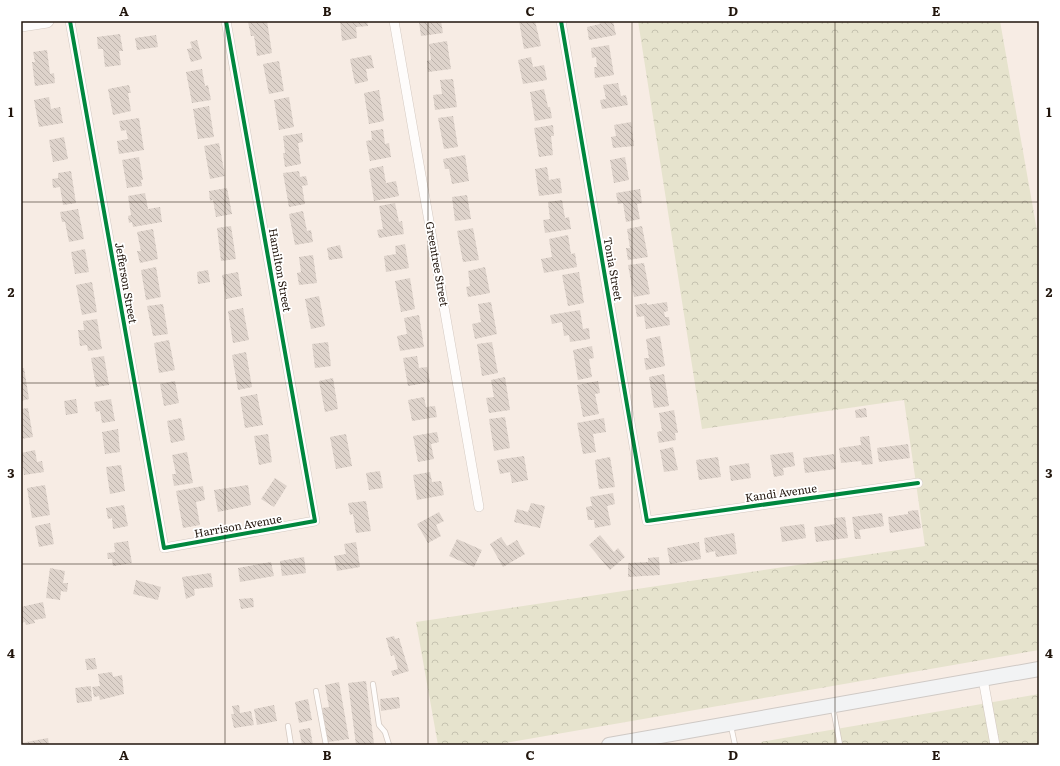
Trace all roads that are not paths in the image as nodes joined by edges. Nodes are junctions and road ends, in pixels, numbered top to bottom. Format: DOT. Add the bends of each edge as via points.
graph roads {
  1 [pos="47,21"];
  2 [pos="70,21"];
  3 [pos="226,21"];
  4 [pos="394,21"];
  5 [pos="561,21"];
  6 [pos="21,25"];
  7 [pos="918,483"];
  8 [pos="479,507"];
  9 [pos="315,521"];
  10 [pos="647,521"];
  11 [pos="164,548"];
  12 [pos="1039,669"];
  13 [pos="983,679"];
  14 [pos="373,684"];
  15 [pos="316,691"];
  16 [pos="833,706"];
  17 [pos="731,724"];
  18 [pos="288,726"];
  19 [pos="291,745"];
  20 [pos="326,745"];
  21 [pos="389,745"];
  22 [pos="609,745"];
  23 [pos="735,745"];
  24 [pos="840,745"];
  25 [pos="995,745"];
  1 -- 6 [label="street"];
  2 -- 11 [label="street, Jefferson Street"];
  3 -- 9 [label="street, Hamilton Street"];
  4 -- 8 [label="street, Greentree Street"];
  5 -- 10 [label="street, Tonia Street"];
  7 -- 10 [label="street, Kandi Avenue"];
  9 -- 11 [label="street, Harrison Avenue"];
  12 -- 13 [label="main road"];
  13 -- 16 [label="main road"];
  13 -- 25 [label="street"];
  14 -- 21 [label="lane" via="379,725 385,732"];
  15 -- 20 [label="lane"];
  16 -- 17 [label="main road"];
  16 -- 24 [label="lane"];
  17 -- 22 [label="main road"];
  17 -- 23 [label="lane"];
  18 -- 19 [label="lane"];
}
